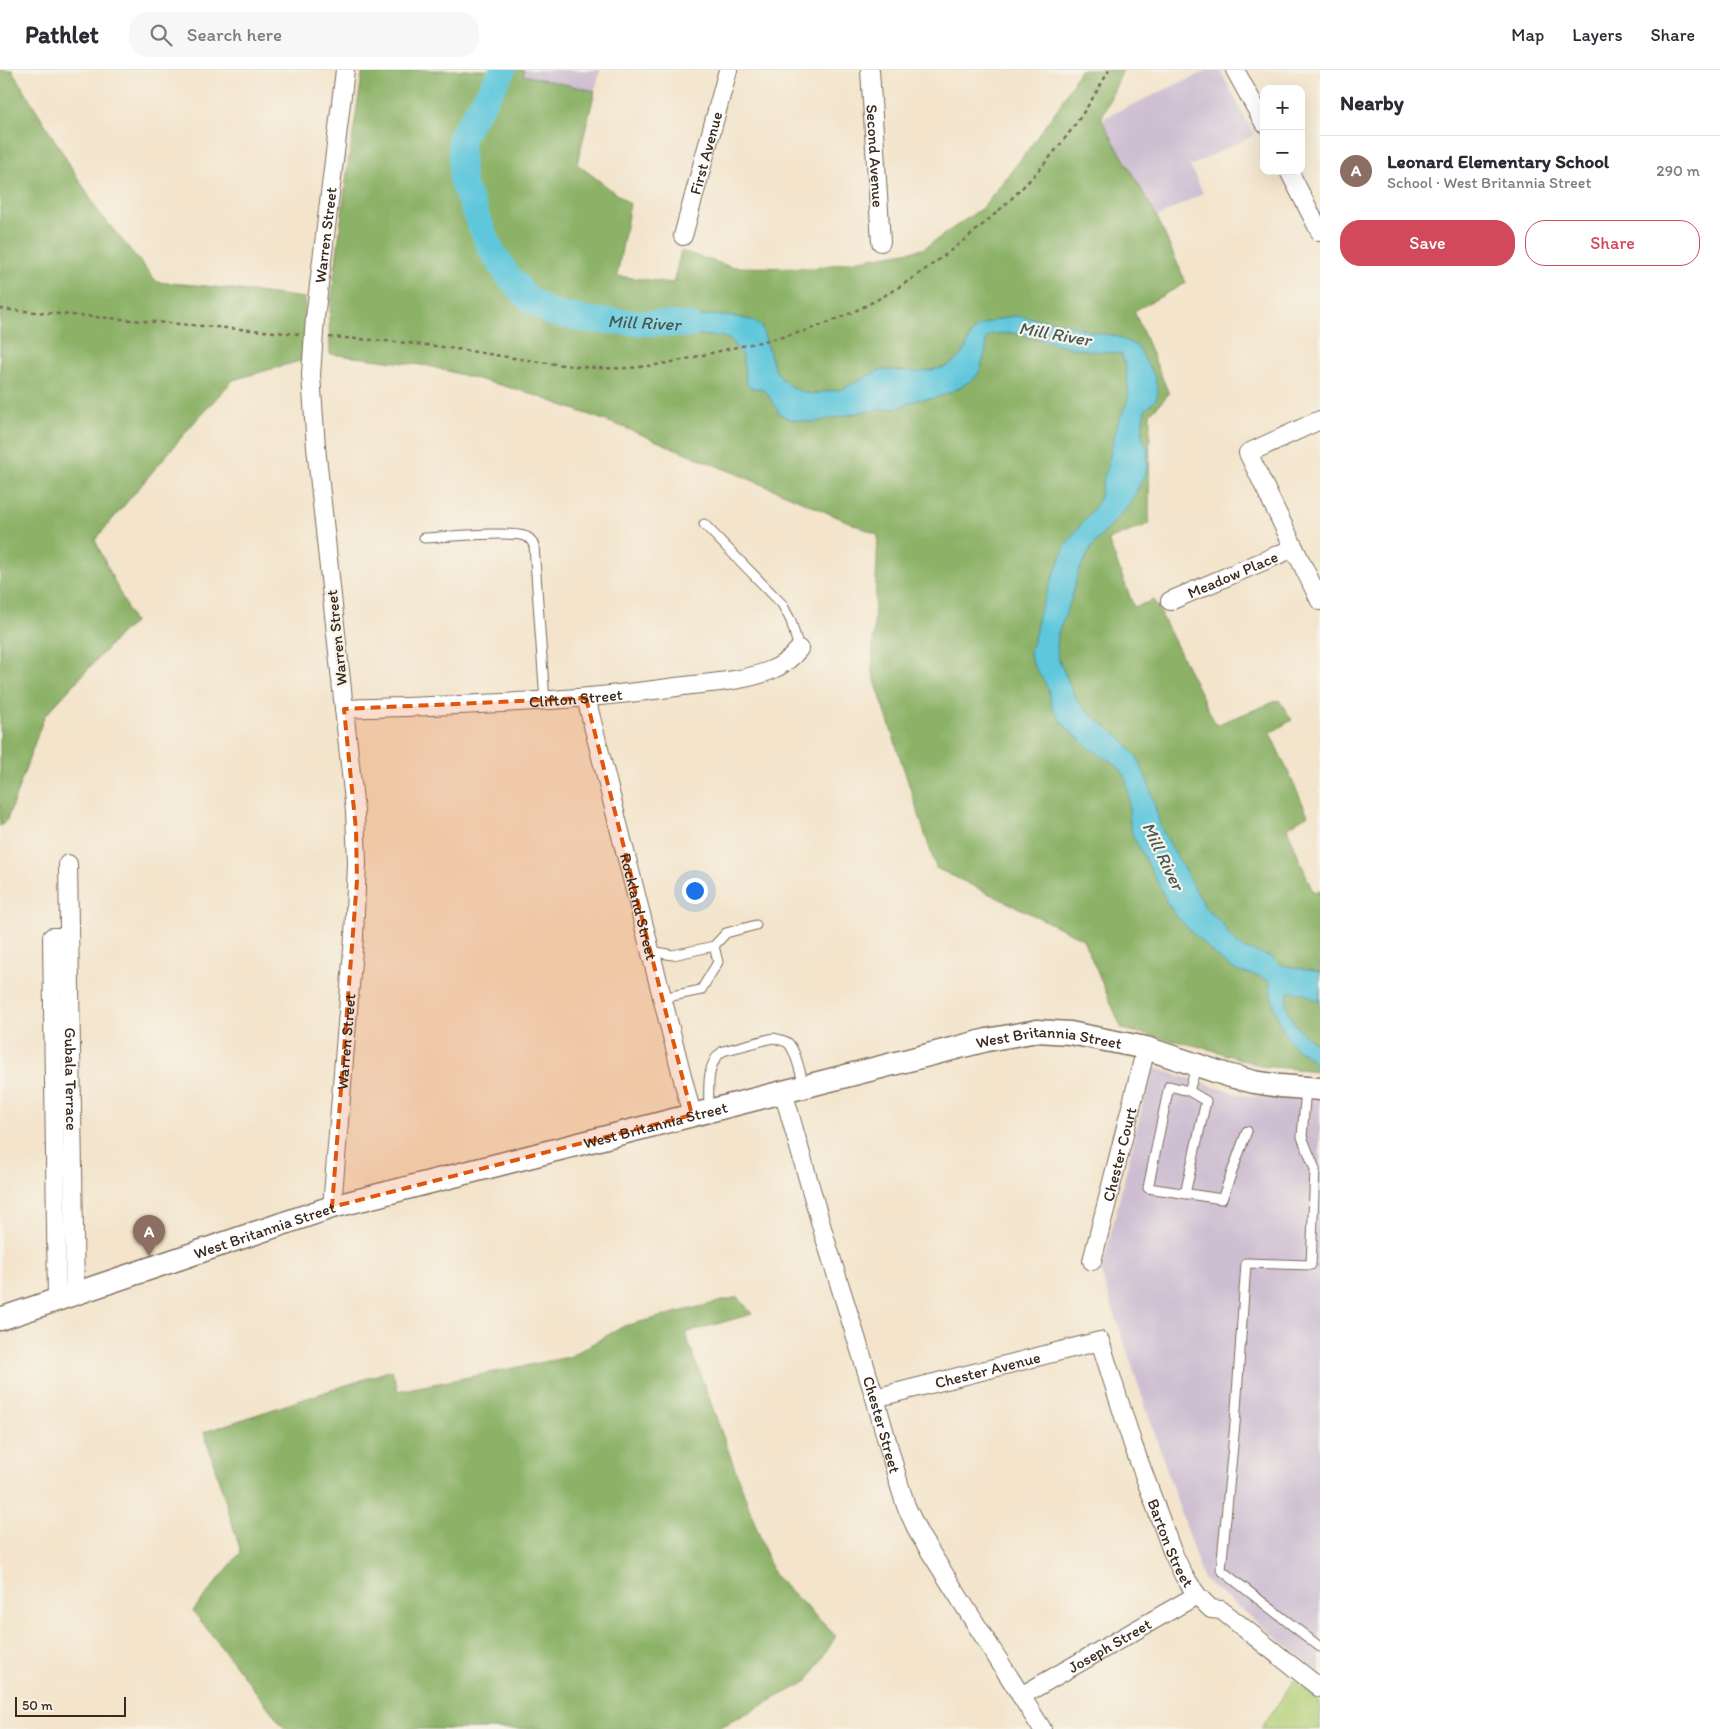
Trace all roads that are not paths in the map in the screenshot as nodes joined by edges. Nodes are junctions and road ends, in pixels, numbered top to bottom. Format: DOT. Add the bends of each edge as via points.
graph roads {
  1 [pos="345,70"];
  2 [pos="728,70"];
  3 [pos="870,70"];
  4 [pos="1235,70"];
  5 [pos="1260,116"];
  6 [pos="1291,175"];
  7 [pos="1320,232"];
  8 [pos="683,236"];
  9 [pos="881,242"];
  10 [pos="1320,420"];
  11 [pos="704,524"];
  12 [pos="424,538"];
  13 [pos="1294,548"];
  14 [pos="1170,601"];
  15 [pos="1320,601"];
  16 [pos="799,649"];
  17 [pos="586,698"];
  18 [pos="546,701"];
  19 [pos="344,709"];
  20 [pos="68,864"];
  21 [pos="756,925"];
  22 [pos="69,937"];
  23 [pos="714,946"];
  24 [pos="650,951"];
  25 [pos="662,998"];
  26 [pos="1146,1048"];
  27 [pos="1198,1065"];
  28 [pos="1312,1088"];
  29 [pos="793,1089"];
  30 [pos="1189,1091"];
  31 [pos="700,1113"];
  32 [pos="1248,1131"];
  33 [pos="1185,1194"];
  34 [pos="332,1207"];
  35 [pos="1092,1261"];
  36 [pos="66,1297"];
  37 [pos="0,1319"];
  38 [pos="1100,1341"];
  39 [pos="875,1398"];
  40 [pos="1198,1595"];
  41 [pos="1320,1646"];
  42 [pos="1320,1688"];
  43 [pos="1021,1696"];
  44 [pos="1042,1729"];
  1 -- 19 [label="street, Warren Street" via="311,375"];
  2 -- 8 [label="street, First Avenue"];
  3 -- 9 [label="street, Second Avenue"];
  4 -- 5 [label="street"];
  6 -- 7 [label="street"];
  10 -- 13 [label="street" via="1248,453"];
  11 -- 16 [label="lane" via="782,604"];
  12 -- 18 [label="lane" via="504,534 530,538 534,546"];
  13 -- 14 [label="street, Meadow Place"];
  13 -- 15 [label="street"];
  16 -- 17 [label="street, Clifton Street" via="786,663 758,674"];
  17 -- 18 [label="street, Clifton Street"];
  17 -- 24 [label="street, Rockland Street"];
  18 -- 19 [label="street, Clifton Street"];
  19 -- 34 [label="street, Warren Street" via="356,830 357,880"];
  20 -- 22 [label="street, Gubala Terrace"];
  21 -- 23 [label="lane" via="726,933"];
  22 -- 36 [label="street, Gubala Terrace"];
  22 -- 36 [label="street, Gubala Terrace" via="52,937 55,1101"];
  23 -- 24 [label="lane" via="673,955"];
  23 -- 25 [label="lane" via="718,962 701,990"];
  24 -- 25 [label="street, Rockland Street"];
  25 -- 31 [label="street, Rockland Street"];
  26 -- 27 [label="street, West Britannia Street"];
  26 -- 29 [label="street, West Britannia Street" via="1070,1033 1037,1031 977,1042"];
  26 -- 35 [label="street, Chester Court"];
  27 -- 28 [label="street, West Britannia Street" via="1254,1082"];
  27 -- 30 [label="lane"];
  28 -- 41 [label="lane" via="1302,1137 1315,1169 1310,1265 1246,1263 1221,1570"];
  29 -- 31 [label="street, West Britannia Street"];
  29 -- 31 [label="lane" via="794,1054 789,1044 773,1038 717,1055"];
  29 -- 39 [label="street, Chester Street" via="824,1235"];
  30 -- 33 [label="lane" via="1206,1101"];
  30 -- 33 [label="lane" via="1170,1086 1148,1188"];
  31 -- 34 [label="street, West Britannia Street"];
  32 -- 33 [label="lane" via="1222,1199"];
  34 -- 36 [label="street, West Britannia Street"];
  36 -- 37 [label="street, West Britannia Street"];
  38 -- 39 [label="street, Chester Avenue"];
  38 -- 40 [label="street, Barton Street" via="1133,1445 1172,1551"];
  39 -- 43 [label="street, Chester Street" via="901,1491 915,1525"];
  40 -- 42 [label="street, Barton Street" via="1211,1609 1221,1610"];
  40 -- 43 [label="street, Joseph Street"];
  43 -- 44 [label="street, Chester Street"];
}
